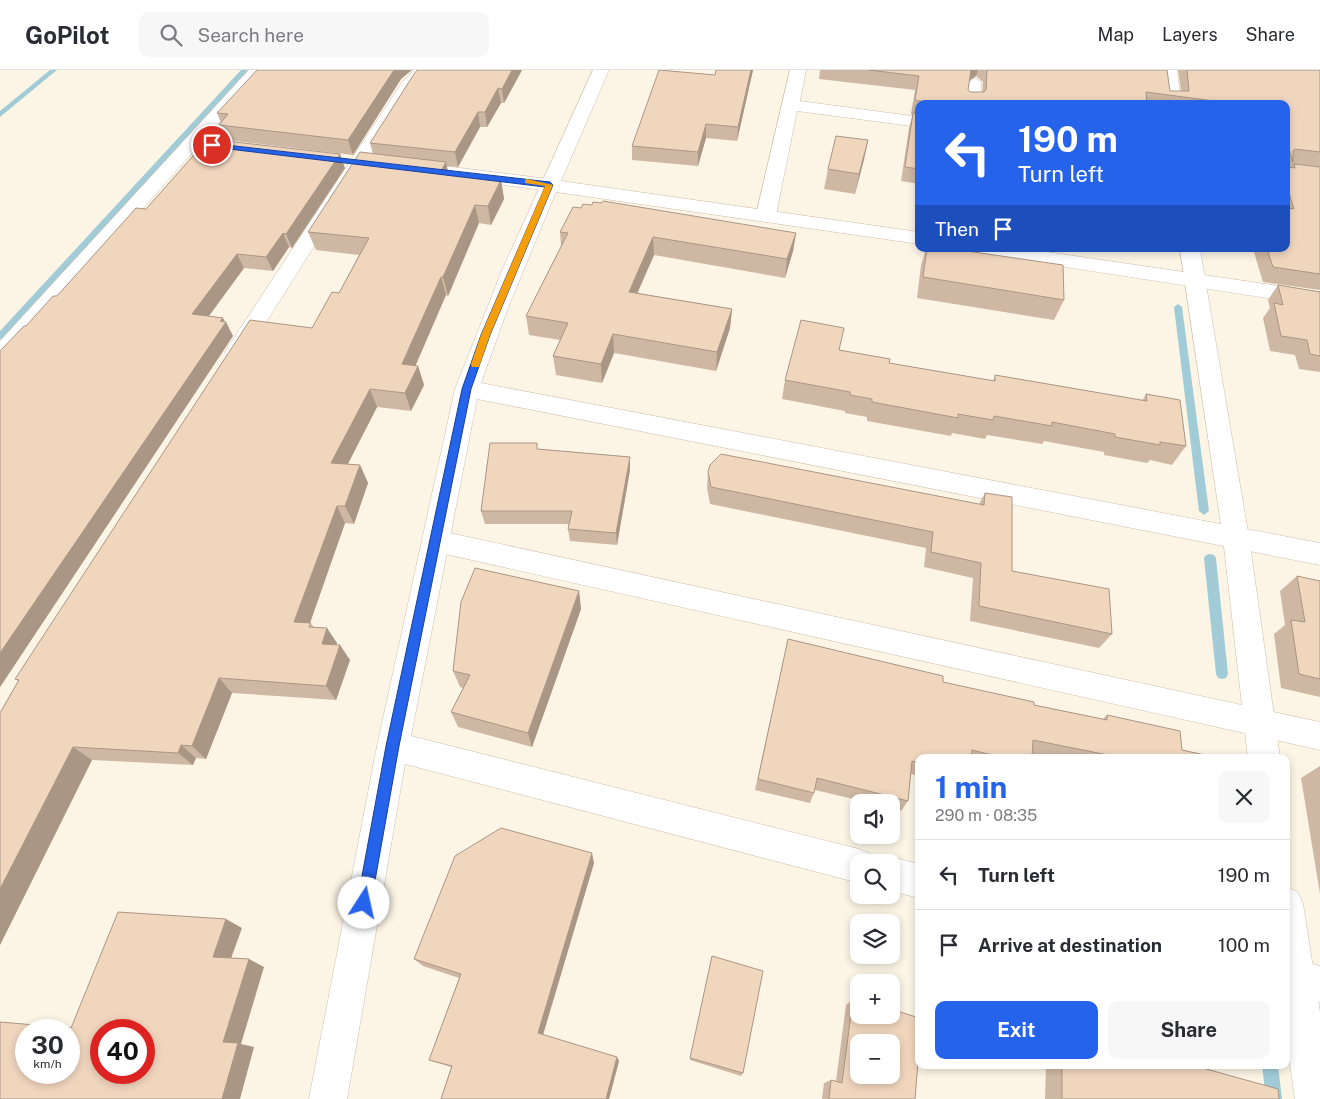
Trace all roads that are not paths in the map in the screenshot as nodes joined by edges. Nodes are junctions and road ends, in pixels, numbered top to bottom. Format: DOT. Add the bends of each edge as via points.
graph roads {
  1 [pos="258,70"];
  2 [pos="423,70"];
  3 [pos="602,70"];
  4 [pos="798,70"];
  5 [pos="1169,70"];
  6 [pos="975,82"];
  7 [pos="973,100"];
  8 [pos="1173,100"];
  9 [pos="790,106"];
  10 [pos="915,122"];
  11 [pos="193,143"];
  12 [pos="213,145"];
  13 [pos="368,163"];
  14 [pos="550,185"];
  15 [pos="766,215"];
  16 [pos="915,237"];
  17 [pos="1007,252"];
  18 [pos="1190,252"];
  19 [pos="1194,280"];
  20 [pos="1320,300"];
  21 [pos="0,355"];
  22 [pos="226,369"];
  23 [pos="466,389"];
  24 [pos="1236,538"];
  25 [pos="436,541"];
  26 [pos="1320,554"];
  27 [pos="1258,723"];
  28 [pos="1320,736"];
  29 [pos="393,746"];
  30 [pos="1263,754"];
  31 [pos="850,864"];
  32 [pos="900,876"];
  33 [pos="915,880"];
  34 [pos="1290,924"];
  35 [pos="1301,979"];
  36 [pos="328,1099"];
  37 [pos="1314,1099"];
  1 -- 11 [label="street"];
  2 -- 13 [label="street" via="409,84"];
  3 -- 14 [label="street"];
  4 -- 9 [label="street"];
  5 -- 8 [label="street"];
  6 -- 7 [label="lane"];
  9 -- 10 [label="street"];
  9 -- 15 [label="street"];
  11 -- 12 [label="street"];
  11 -- 21 [label="street"];
  13 -- 14 [label="street"];
  13 -- 22 [label="street"];
  14 -- 15 [label="street"];
  14 -- 23 [label="street"];
  15 -- 16 [label="street"];
  17 -- 19 [label="street"];
  18 -- 19 [label="street"];
  19 -- 20 [label="street"];
  19 -- 24 [label="street"];
  23 -- 24 [label="street"];
  23 -- 25 [label="street"];
  24 -- 26 [label="street"];
  24 -- 27 [label="street"];
  25 -- 27 [label="street"];
  25 -- 29 [label="street"];
  27 -- 28 [label="street"];
  27 -- 30 [label="street"];
  29 -- 31 [label="street"];
  29 -- 36 [label="street"];
  32 -- 33 [label="street"];
  34 -- 35 [label="street"];
  35 -- 37 [label="street"];
}
